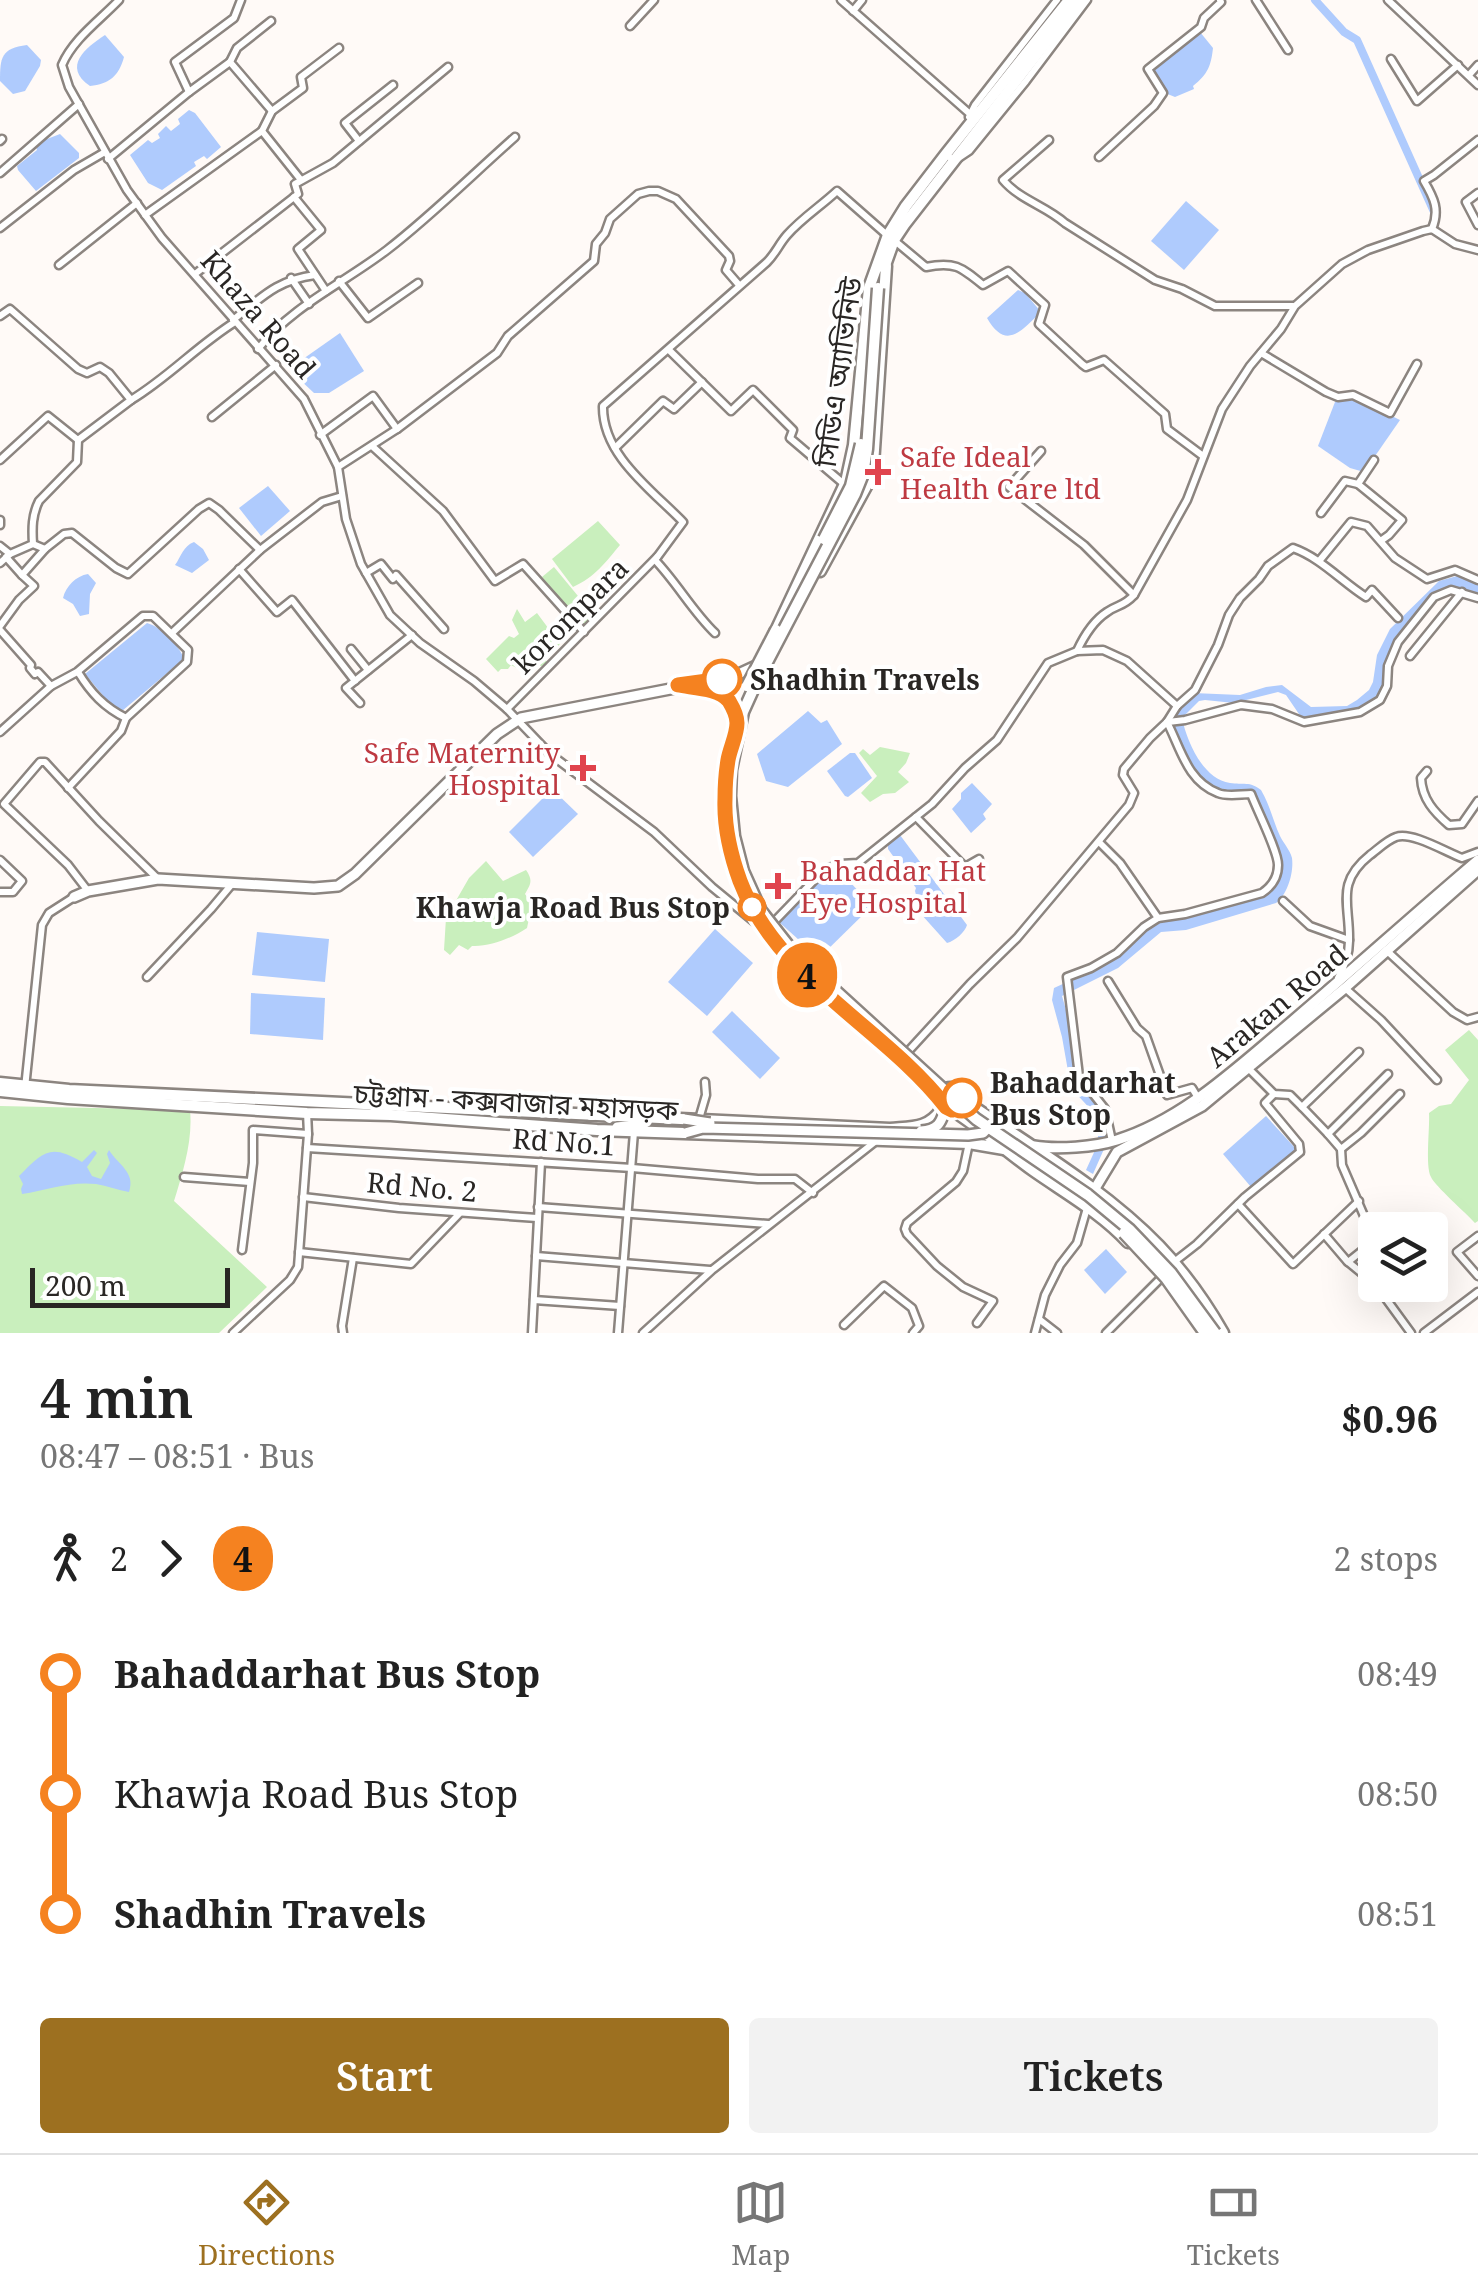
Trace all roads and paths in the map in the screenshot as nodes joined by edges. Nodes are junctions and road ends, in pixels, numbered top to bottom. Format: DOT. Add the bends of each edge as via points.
graph roads {
  1 [pos="119,0"];
  2 [pos="241,0"];
  3 [pos="654,0"];
  4 [pos="840,0"];
  5 [pos="862,0"];
  6 [pos="1057,0"];
  7 [pos="1069,0"];
  8 [pos="1079,0"];
  9 [pos="1088,0"];
  10 [pos="1220,0"];
  11 [pos="1256,0"];
  12 [pos="1388,0"];
  13 [pos="852,10"];
  14 [pos="271,21"];
  15 [pos="630,26"];
  16 [pos="339,48"];
  17 [pos="1288,50"];
  18 [pos="1392,58"];
  19 [pos="230,62"];
  20 [pos="1458,65"];
  21 [pos="1478,66"];
  22 [pos="448,67"];
  23 [pos="1468,75"];
  24 [pos="1478,84"];
  25 [pos="393,85"];
  26 [pos="189,92"];
  27 [pos="79,104"];
  28 [pos="272,111"];
  29 [pos="970,114"];
  30 [pos="967,128"];
  31 [pos="262,132"];
  32 [pos="515,138"];
  33 [pos="1049,140"];
  34 [pos="1478,140"];
  35 [pos="359,141"];
  36 [pos="106,156"];
  37 [pos="950,157"];
  38 [pos="1099,157"];
  39 [pos="0,173"];
  40 [pos="300,180"];
  41 [pos="1478,193"];
  42 [pos="294,197"];
  43 [pos="136,204"];
  44 [pos="145,215"];
  45 [pos="1478,224"];
  46 [pos="0,228"];
  47 [pos="1432,229"];
  48 [pos="891,238"];
  49 [pos="1478,250"];
  50 [pos="58,264"];
  51 [pos="881,265"];
  52 [pos="195,274"];
  53 [pos="315,274"];
  54 [pos="291,278"];
  55 [pos="339,281"];
  56 [pos="418,283"];
  57 [pos="739,285"];
  58 [pos="326,291"];
  59 [pos="309,304"];
  60 [pos="1294,306"];
  61 [pos="0,316"];
  62 [pos="234,321"];
  63 [pos="258,349"];
  64 [pos="670,350"];
  65 [pos="1261,353"];
  66 [pos="1418,364"];
  67 [pos="276,365"];
  68 [pos="702,382"];
  69 [pos="131,400"];
  70 [pos="212,417"];
  71 [pos="397,429"];
  72 [pos="320,435"];
  73 [pos="78,440"];
  74 [pos="372,445"];
  75 [pos="614,449"];
  76 [pos="1041,450"];
  77 [pos="1203,456"];
  78 [pos="0,460"];
  79 [pos="1374,460"];
  80 [pos="338,467"];
  81 [pos="845,484"];
  82 [pos="1358,484"];
  83 [pos="342,496"];
  84 [pos="1320,513"];
  85 [pos="1382,540"];
  86 [pos="33,544"];
  87 [pos="0,546"];
  88 [pos="46,550"];
  89 [pos="260,550"];
  90 [pos="663,550"];
  91 [pos="5,558"];
  92 [pos="656,560"];
  93 [pos="1320,560"];
  94 [pos="240,569"];
  95 [pos="366,573"];
  96 [pos="22,575"];
  97 [pos="1478,580"];
  98 [pos="1462,592"];
  99 [pos="1134,595"];
  100 [pos="1478,598"];
  101 [pos="1398,618"];
  102 [pos="0,628"];
  103 [pos="444,628"];
  104 [pos="584,632"];
  105 [pos="715,633"];
  106 [pos="172,634"];
  107 [pos="412,636"];
  108 [pos="351,649"];
  109 [pos="1077,651"];
  110 [pos="1410,656"];
  111 [pos="761,663"];
  112 [pos="368,670"];
  113 [pos="78,672"];
  114 [pos="355,681"];
  115 [pos="678,685"];
  116 [pos="51,686"];
  117 [pos="360,703"];
  118 [pos="1177,706"];
  119 [pos="508,710"];
  120 [pos="126,718"];
  121 [pos="516,720"];
  122 [pos="737,722"];
  123 [pos="1169,722"];
  124 [pos="0,732"];
  125 [pos="1427,771"];
  126 [pos="68,788"];
  127 [pos="1478,801"];
  128 [pos="918,815"];
  129 [pos="1099,842"];
  130 [pos="1478,852"];
  131 [pos="979,858"];
  132 [pos="0,860"];
  133 [pos="1478,860"];
  134 [pos="1478,870"];
  135 [pos="158,879"];
  136 [pos="232,884"];
  137 [pos="88,891"];
  138 [pos="0,892"];
  139 [pos="74,897"];
  140 [pos="1283,901"];
  141 [pos="1158,918"];
  142 [pos="769,927"];
  143 [pos="1350,940"];
  144 [pos="1386,950"];
  145 [pos="147,978"];
  146 [pos="1108,981"];
  147 [pos="1339,987"];
  148 [pos="1478,1016"];
  149 [pos="1359,1052"];
  150 [pos="903,1057"];
  151 [pos="1248,1068"];
  152 [pos="1388,1074"];
  153 [pos="1437,1080"];
  154 [pos="705,1082"];
  155 [pos="0,1083"];
  156 [pos="25,1089"];
  157 [pos="0,1092"];
  158 [pos="1274,1094"];
  159 [pos="1400,1094"];
  160 [pos="1198,1098"];
  161 [pos="950,1099"];
  162 [pos="308,1100"];
  163 [pos="1302,1106"];
  164 [pos="307,1113"];
  165 [pos="600,1115"];
  166 [pos="684,1118"];
  167 [pos="699,1119"];
  168 [pos="601,1130"];
  169 [pos="634,1131"];
  170 [pos="985,1131"];
  171 [pos="686,1133"];
  172 [pos="308,1134"];
  173 [pos="1328,1134"];
  174 [pos="876,1141"];
  175 [pos="1022,1141"];
  176 [pos="1112,1141"];
  177 [pos="970,1143"];
  178 [pos="307,1148"];
  179 [pos="1004,1148"];
  180 [pos="1342,1149"];
  181 [pos="541,1162"];
  182 [pos="632,1168"];
  183 [pos="184,1177"];
  184 [pos="250,1182"];
  185 [pos="1093,1190"];
  186 [pos="812,1192"];
  187 [pos="303,1197"];
  188 [pos="1358,1201"];
  189 [pos="1238,1204"];
  190 [pos="538,1207"];
  191 [pos="1087,1207"];
  192 [pos="460,1213"];
  193 [pos="628,1214"];
  194 [pos="537,1218"];
  195 [pos="769,1224"];
  196 [pos="1324,1234"];
  197 [pos="1478,1236"];
  198 [pos="242,1250"];
  199 [pos="299,1252"];
  200 [pos="536,1256"];
  201 [pos="353,1258"];
  202 [pos="1174,1262"];
  203 [pos="1348,1262"];
  204 [pos="624,1263"];
  205 [pos="712,1270"];
  206 [pos="1358,1270"];
  207 [pos="1478,1276"];
  208 [pos="1161,1278"];
  209 [pos="1478,1292"];
  210 [pos="534,1300"];
  211 [pos="1387,1302"];
  212 [pos="620,1306"];
  213 [pos="1039,1318"];
  214 [pos="977,1323"];
  215 [pos="844,1324"];
  216 [pos="919,1326"];
  217 [pos="1406,1331"];
  218 [pos="233,1333"];
  219 [pos="343,1333"];
  220 [pos="532,1333"];
  221 [pos="618,1333"];
  222 [pos="643,1333"];
  223 [pos="913,1333"];
  224 [pos="926,1333"];
  225 [pos="1035,1333"];
  226 [pos="1057,1333"];
  227 [pos="1106,1333"];
  228 [pos="1203,1333"];
  229 [pos="1219,1333"];
  230 [pos="1424,1333"];
  1 -- 27 [label="street, Khaza Road" via="62,65"];
  2 -- 26 [label="street" via="234,18 175,62"];
  3 -- 15 [label="street"];
  4 -- 13 [label="street"];
  5 -- 13 [label="street"];
  6 -- 29 [label="street"];
  7 -- 30 [label="highway"];
  8 -- 37 [label="highway"];
  9 -- 37 [label="street" via="969,151"];
  10 -- 38 [label="street" via="1201,27 1148,69 1163,93"];
  11 -- 17 [label="street"];
  12 -- 20 [label="street"];
  13 -- 29 [label="street"];
  14 -- 19 [label="street" via="236,48"];
  16 -- 28 [label="street" via="301,77 304,88"];
  18 -- 20 [label="street" via="1417,102"];
  19 -- 26 [label="street"];
  19 -- 28 [label="street"];
  20 -- 23 [label="street"];
  21 -- 23 [label="street"];
  22 -- 35 [label="street"];
  23 -- 24 [label="street"];
  25 -- 35 [label="street" via="345,124"];
  26 -- 36 [label="street"];
  27 -- 36 [label="street, Khaza Road"];
  27 -- 39 [label="street"];
  28 -- 31 [label="street"];
  29 -- 30 [label="street"];
  30 -- 37 [label="highway"];
  31 -- 40 [label="street"];
  31 -- 44 [label="street"];
  32 -- 55 [label="street" via="386,251"];
  33 -- 60 [label="street" via="1003,180 1037,206 1155,280 1215,306"];
  34 -- 47 [label="street" via="1424,180 1438,216"];
  35 -- 40 [label="street"];
  36 -- 43 [label="street, Khaza Road"];
  36 -- 46 [label="street" via="74,170"];
  37 -- 48 [label="highway"];
  40 -- 42 [label="street"];
  41 -- 45 [label="street" via="1466,202"];
  42 -- 52 [label="street"];
  42 -- 53 [label="street" via="321,230 298,249"];
  43 -- 44 [label="street, Khaza Road"];
  43 -- 50 [label="street"];
  44 -- 52 [label="street, Khaza Road"];
  47 -- 49 [label="street"];
  47 -- 60 [label="street" via="1342,264"];
  48 -- 51 [label="highway"];
  48 -- 57 [label="street" via="837,190"];
  48 -- 77 [label="street" via="926,267 948,263 983,284 1008,271 1045,306 1039,324 1086,367 1104,360 1165,414 1167,429"];
  51 -- 81 [label="highway, সিডিএ অ্যাভিনিউ" via="869,288"];
  51 -- 142 [label="highway, সিডিএ অ্যাভিনিউ" via="876,446 869,481 754,691 735,759 736,838"];
  51 -- 161 [label="highway, bridge" via="856,471 738,707 723,808 737,871 774,940"];
  52 -- 62 [label="street, Khaza Road"];
  53 -- 54 [label="street"];
  53 -- 58 [label="street"];
  54 -- 59 [label="street"];
  54 -- 62 [label="street"];
  55 -- 56 [label="street" via="368,318"];
  55 -- 58 [label="street"];
  57 -- 64 [label="street"];
  57 -- 71 [label="street" via="726,270 729,256 676,200 658,191 638,194 610,219 594,261 508,336 498,354"];
  58 -- 59 [label="street"];
  59 -- 63 [label="street"];
  60 -- 65 [label="street"];
  61 -- 69 [label="street" via="10,309 78,369 100,367"];
  62 -- 63 [label="street, Khaza Road"];
  62 -- 69 [label="street"];
  63 -- 67 [label="street, Khaza Road"];
  64 -- 68 [label="street"];
  64 -- 75 [label="street" via="604,406"];
  65 -- 66 [label="street" via="1326,392 1353,395 1390,413"];
  65 -- 77 [label="street" via="1222,409"];
  67 -- 70 [label="street"];
  67 -- 72 [label="street, Khaza Road" via="304,399"];
  68 -- 75 [label="street" via="674,409 663,401"];
  68 -- 81 [label="street" via="731,411 753,390 793,430 790,438"];
  69 -- 73 [label="street"];
  71 -- 72 [label="street" via="373,396"];
  71 -- 74 [label="street"];
  72 -- 80 [label="street, Khaza Road"];
  73 -- 78 [label="street" via="48,416"];
  73 -- 86 [label="street" via="77,462 39,501"];
  74 -- 80 [label="street"];
  74 -- 104 [label="street" via="443,511 495,581 522,564"];
  75 -- 92 [label="street" via="682,522"];
  76 -- 99 [label="street" via="1009,487 1084,545"];
  77 -- 99 [label="street" via="1188,500"];
  79 -- 82 [label="street"];
  80 -- 83 [label="street, Khaza Road"];
  81 -- 111 [label="highway, সিডিএ অ্যাভিনিউ"];
  82 -- 84 [label="street" via="1345,481"];
  82 -- 85 [label="street" via="1402,520"];
  83 -- 89 [label="street" via="322,502"];
  83 -- 95 [label="street, Khaza Road"];
  85 -- 93 [label="street" via="1351,522"];
  85 -- 97 [label="street" via="1428,579 1455,570"];
  86 -- 88 [label="street"];
  86 -- 91 [label="street"];
  87 -- 91 [label="street"];
  88 -- 89 [label="street" via="72,532 128,574 209,504"];
  88 -- 96 [label="street"];
  89 -- 94 [label="street"];
  90 -- 92 [label="street, korompara"];
  91 -- 96 [label="street"];
  92 -- 104 [label="street, korompara"];
  92 -- 105 [label="street"];
  93 -- 101 [label="street" via="1366,597 1372,590"];
  93 -- 118 [label="street" via="1293,548 1268,566 1229,615 1196,690"];
  94 -- 106 [label="street"];
  94 -- 114 [label="street" via="277,612 292,600"];
  95 -- 103 [label="street" via="381,564"];
  95 -- 107 [label="street, Khaza Road"];
  96 -- 102 [label="street" via="34,586"];
  98 -- 100 [label="street"];
  98 -- 110 [label="street"];
  98 -- 123 [label="street" via="1434,598 1416,618 1398,642 1380,700 1360,712 1304,722 1241,706"];
  99 -- 109 [label="street" via="1097,620"];
  102 -- 116 [label="street"];
  104 -- 119 [label="street, korompara"];
  106 -- 113 [label="street" via="153,616 143,616"];
  106 -- 120 [label="street" via="188,650 187,662"];
  107 -- 112 [label="street"];
  107 -- 119 [label="street, Khaza Road"];
  108 -- 112 [label="street"];
  109 -- 118 [label="street" via="1118,656"];
  109 -- 128 [label="street" via="1048,662 998,740"];
  111 -- 115 [label="main road" via="732,676"];
  111 -- 122 [label="highway, সিডিএ অ্যাভিনিউ"];
  112 -- 114 [label="street"];
  113 -- 116 [label="street"];
  113 -- 120 [label="street" via="108,709"];
  114 -- 117 [label="street" via="346,688"];
  115 -- 121 [label="main road"];
  115 -- 122 [label="main road" via="723,696"];
  116 -- 124 [label="street"];
  118 -- 123 [label="street"];
  119 -- 121 [label="street, Khaza Road"];
  120 -- 126 [label="street"];
  121 -- 136 [label="main road" via="338,886"];
  121 -- 142 [label="street, Khaza Road" via="712,887"];
  122 -- 142 [label="highway, সিডিএ অ্যাভিনিউ" via="724,801 732,859"];
  123 -- 129 [label="street" via="1124,770 1134,793"];
  123 -- 141 [label="street" via="1195,778 1220,794 1251,794 1278,863 1275,880 1262,894"];
  125 -- 127 [label="street" via="1422,788 1432,810 1450,825 1462,824"];
  126 -- 135 [label="street"];
  126 -- 137 [label="street" via="42,761 4,804"];
  128 -- 131 [label="street" via="965,867"];
  128 -- 142 [label="street" via="858,863 824,870"];
  129 -- 141 [label="street"];
  129 -- 150 [label="street"];
  130 -- 143 [label="street" via="1462,858 1397,836 1350,876"];
  132 -- 138 [label="street" via="22,881 13,892"];
  133 -- 147 [label="main road, Arakan Road"];
  134 -- 144 [label="main road, Arakan Road"];
  135 -- 136 [label="main road"];
  135 -- 137 [label="main road"];
  136 -- 145 [label="street"];
  137 -- 139 [label="main road"];
  139 -- 156 [label="street" via="42,924"];
  140 -- 143 [label="street" via="1310,926"];
  141 -- 176 [label="street" via="1118,953 1067,977 1079,1076 1105,1108"];
  142 -- 150 [label="highway, সিডিএ অ্যাভিনিউ" via="796,966"];
  143 -- 147 [label="street"];
  144 -- 147 [label="main road, Arakan Road"];
  144 -- 148 [label="street" via="1453,1012 1467,1020"];
  146 -- 160 [label="street" via="1146,1036 1167,1094 1192,1088"];
  147 -- 151 [label="main road, Arakan Road"];
  147 -- 153 [label="street"];
  147 -- 160 [label="main road, Arakan Road"];
  149 -- 163 [label="street"];
  150 -- 161 [label="highway, সিডিএ অ্যাভিনিউ"];
  151 -- 158 [label="street"];
  151 -- 185 [label="main road, Arakan Road" via="1202,1106 1117,1152"];
  152 -- 173 [label="street"];
  154 -- 167 [label="street"];
  155 -- 156 [label="highway"];
  156 -- 157 [label="highway, চট্টগ্রাম - কক্সবাজার মহাসড়ক"];
  156 -- 162 [label="highway"];
  156 -- 164 [label="highway, চট্টগ্রাম - কক্সবাজার মহাসড়ক"];
  158 -- 163 [label="street" via="1290,1095"];
  158 -- 189 [label="street" via="1265,1104 1300,1152"];
  159 -- 180 [label="street"];
  160 -- 176 [label="main road, Arakan Road"];
  161 -- 166 [label="main road, bridge" via="945,1117 924,1132"];
  161 -- 167 [label="highway" via="924,1126 890,1129"];
  161 -- 170 [label="highway, bridge"];
  161 -- 175 [label="highway, সিডিএ অ্যাভিনিউ"];
  161 -- 179 [label="highway, সিডিএ অ্যাভিনিউ"];
  162 -- 164 [label="street"];
  162 -- 165 [label="highway"];
  163 -- 173 [label="street"];
  164 -- 168 [label="highway, চট্টগ্রাম - কক্সবাজার মহাসড়ক"];
  164 -- 172 [label="street"];
  165 -- 166 [label="highway"];
  165 -- 168 [label="main road" via="644,1124"];
  166 -- 167 [label="highway"];
  168 -- 169 [label="highway, চট্টগ্রাম - কক্সবাজার মহাসড়ক"];
  169 -- 171 [label="highway, চট্টগ্রাম - কক্সবাজার মহাসড়ক"];
  169 -- 182 [label="street"];
  170 -- 171 [label="main road, bridge"];
  170 -- 228 [label="highway, bridge" via="1116,1226 1166,1278"];
  170 -- 229 [label="highway, bridge" via="1130,1229"];
  171 -- 174 [label="highway, চট্টগ্রাম - কক্সবাজার মহাসড়ক"];
  172 -- 178 [label="street"];
  172 -- 184 [label="street" via="253,1130"];
  173 -- 180 [label="street"];
  174 -- 177 [label="highway, চট্টগ্রাম - কক্সবাজার মহাসড়ক"];
  174 -- 186 [label="street"];
  175 -- 176 [label="main road, Arakan Road" via="1048,1149"];
  175 -- 185 [label="highway, সিডিএ অ্যাভিনিউ"];
  177 -- 179 [label="highway, চট্টগ্রাম - কক্সবাজার মহাসড়ক"];
  177 -- 214 [label="street" via="956,1182 905,1229 950,1276 993,1301"];
  178 -- 181 [label="street, Rd No.1"];
  178 -- 187 [label="street"];
  179 -- 191 [label="highway, সিডিএ অ্যাভিনিউ"];
  180 -- 188 [label="street"];
  181 -- 182 [label="street, Rd No.1"];
  181 -- 190 [label="street"];
  182 -- 186 [label="street, Rd No.1" via="796,1179"];
  182 -- 193 [label="street"];
  183 -- 184 [label="street"];
  184 -- 198 [label="street"];
  185 -- 191 [label="main road, Arakan Road"];
  185 -- 202 [label="highway, সিডিএ অ্যাভিনিউ"];
  186 -- 195 [label="street"];
  187 -- 192 [label="street, Rd No. 2"];
  187 -- 199 [label="street"];
  188 -- 196 [label="street"];
  188 -- 203 [label="street" via="1374,1239"];
  189 -- 196 [label="street" via="1293,1264"];
  189 -- 202 [label="street"];
  190 -- 193 [label="street"];
  190 -- 194 [label="street"];
  191 -- 208 [label="highway, সিডিএ অ্যাভিনিউ"];
  191 -- 213 [label="street" via="1077,1243 1060,1265"];
  192 -- 194 [label="street, Rd No. 2"];
  192 -- 201 [label="street" via="412,1264"];
  193 -- 195 [label="street"];
  193 -- 204 [label="street"];
  194 -- 200 [label="street"];
  195 -- 205 [label="street"];
  196 -- 203 [label="street"];
  197 -- 207 [label="street" via="1457,1252"];
  199 -- 201 [label="street"];
  199 -- 218 [label="street" via="290,1280"];
  200 -- 204 [label="street"];
  200 -- 210 [label="street"];
  201 -- 219 [label="street"];
  202 -- 229 [label="highway, সিডিএ অ্যাভিনিউ"];
  203 -- 206 [label="street"];
  204 -- 205 [label="street"];
  204 -- 212 [label="street"];
  205 -- 222 [label="street"];
  208 -- 227 [label="street"];
  208 -- 228 [label="highway, সিডিএ অ্যাভিনিউ"];
  209 -- 230 [label="street"];
  210 -- 212 [label="street"];
  210 -- 220 [label="street"];
  211 -- 217 [label="street"];
  212 -- 221 [label="street"];
  213 -- 225 [label="street"];
  213 -- 226 [label="street"];
  215 -- 216 [label="street" via="884,1286 912,1308"];
  216 -- 223 [label="street"];
  216 -- 224 [label="street"];
}
